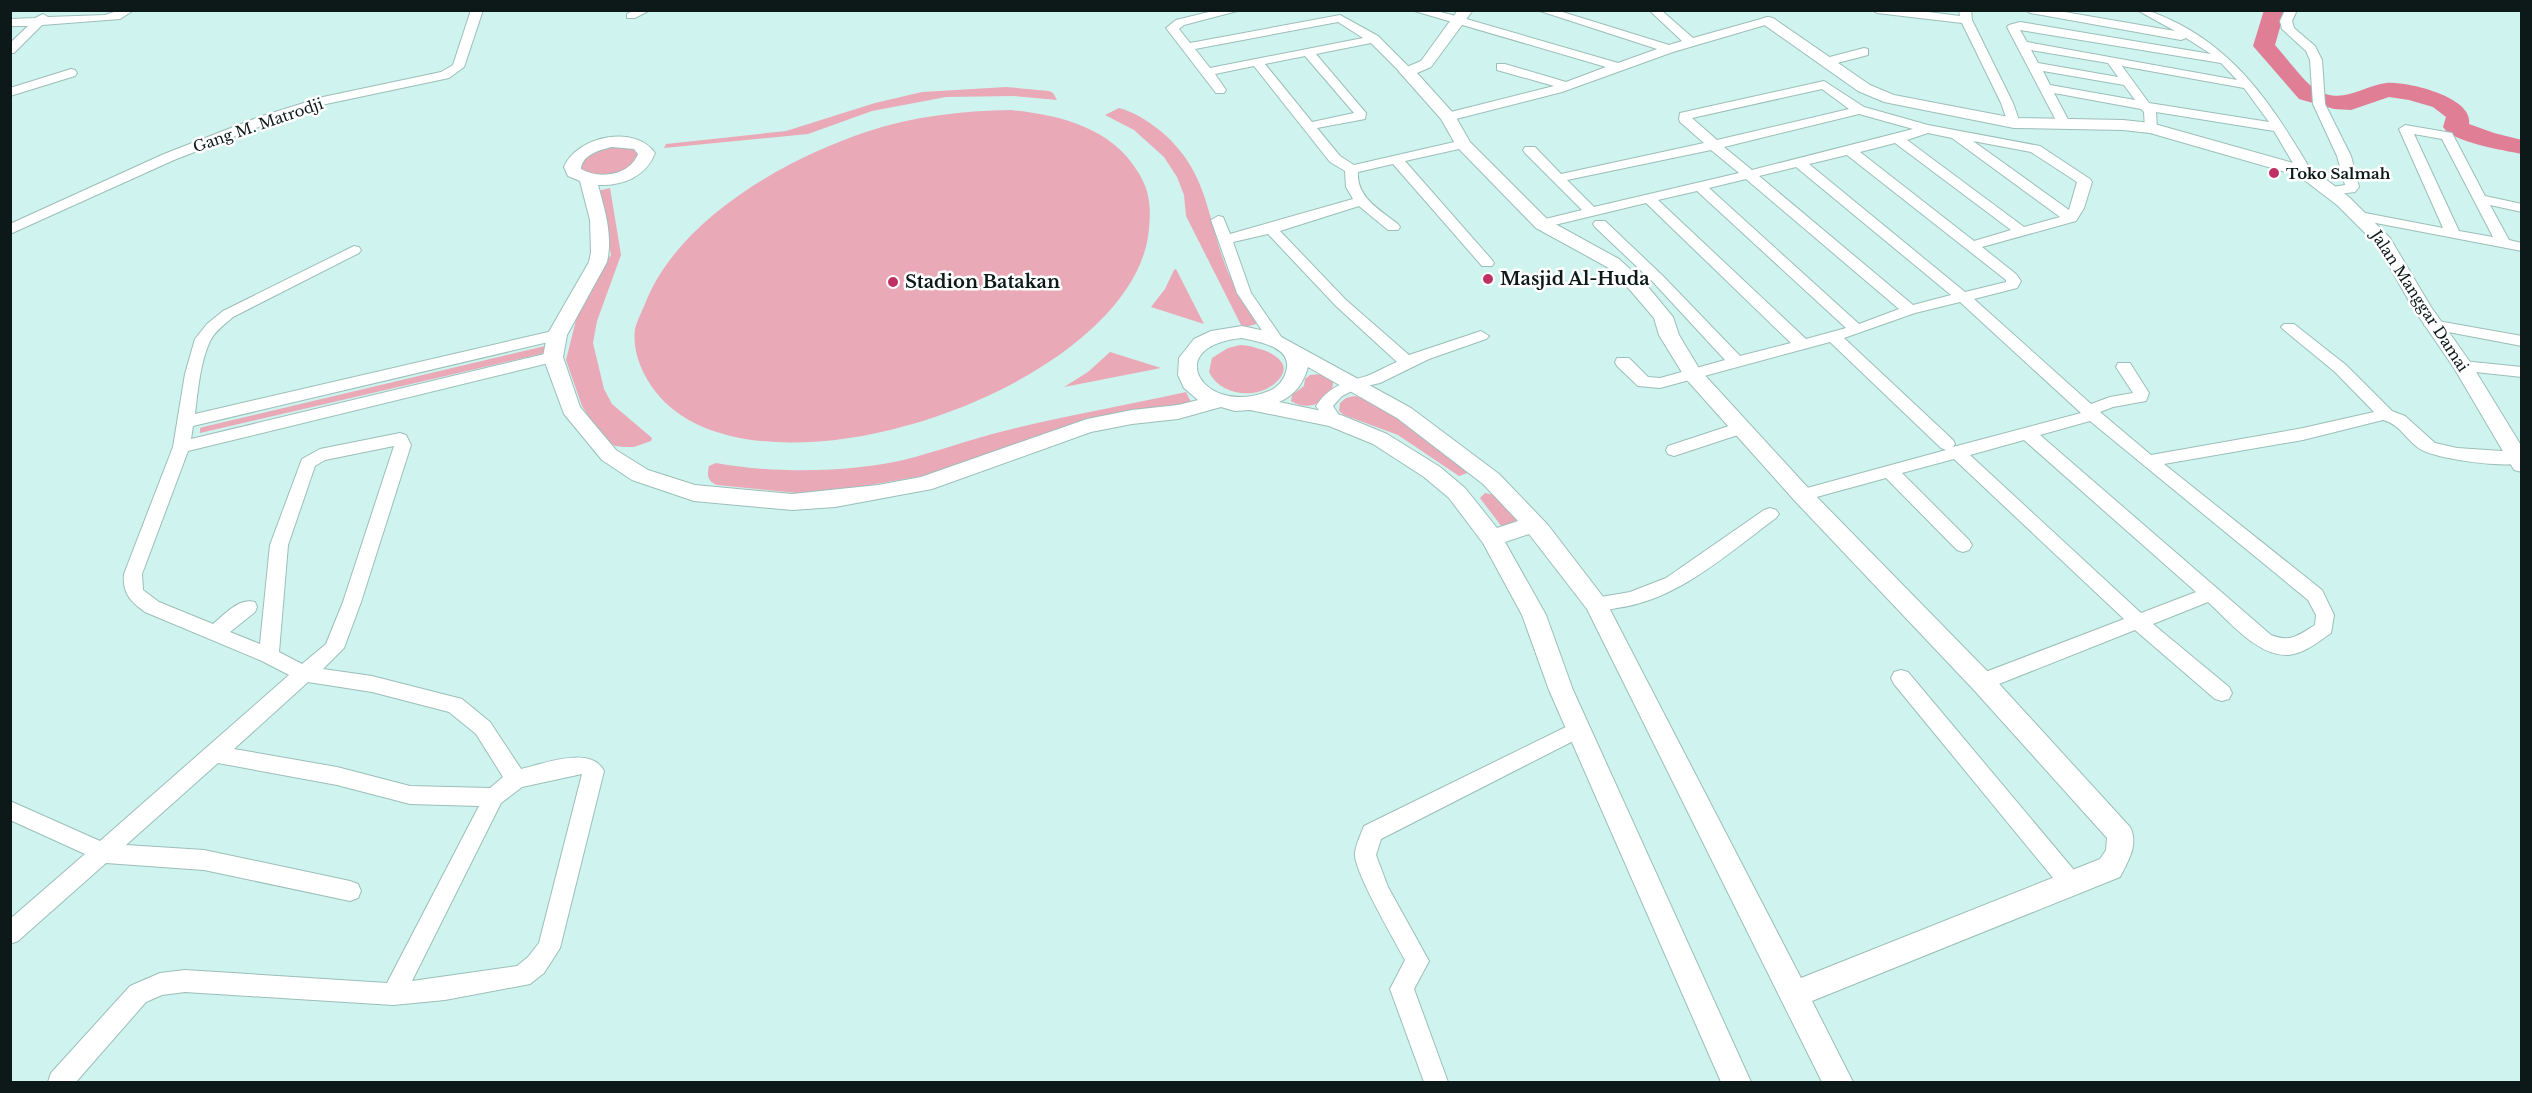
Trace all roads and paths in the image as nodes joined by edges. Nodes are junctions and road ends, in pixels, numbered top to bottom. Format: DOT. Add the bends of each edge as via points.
graph roads {
  1 [pos="50,10"];
  2 [pos="129,10"];
  3 [pos="477,10"];
  4 [pos="645,10"];
  5 [pos="1236,10"];
  6 [pos="1416,10"];
  7 [pos="1542,10"];
  8 [pos="1754,10"];
  9 [pos="1878,10"];
  10 [pos="2030,10"];
  11 [pos="2142,10"];
  12 [pos="2291,10"];
  13 [pos="1653,11"];
  14 [pos="2045,12"];
  15 [pos="1336,14"];
  16 [pos="1463,15"];
  17 [pos="1965,15"];
  18 [pos="631,16"];
  19 [pos="39,21"];
  20 [pos="1768,21"];
  21 [pos="1579,22"];
  22 [pos="10,23"];
  23 [pos="2195,38"];
  24 [pos="1374,39"];
  25 [pos="1557,40"];
  26 [pos="2104,41"];
  27 [pos="1690,42"];
  28 [pos="2021,45"];
  29 [pos="1188,47"];
  30 [pos="1669,49"];
  31 [pos="10,50"];
  32 [pos="1308,52"];
  33 [pos="1864,52"];
  34 [pos="2112,60"];
  35 [pos="2223,60"];
  36 [pos="1257,62"];
  37 [pos="1826,62"];
  38 [pos="2033,66"];
  39 [pos="1501,67"];
  40 [pos="1618,67"];
  41 [pos="1417,68"];
  42 [pos="1207,72"];
  43 [pos="71,73"];
  44 [pos="2127,82"];
  45 [pos="2246,85"];
  46 [pos="1566,86"];
  47 [pos="2046,88"];
  48 [pos="1220,90"];
  49 [pos="10,92"];
  50 [pos="2145,106"];
  51 [pos="1859,110"];
  52 [pos="1448,117"];
  53 [pos="2014,123"];
  54 [pos="2065,125"];
  55 [pos="1309,126"];
  56 [pos="2151,128"];
  57 [pos="2280,128"];
  58 [pos="1927,129"];
  59 [pos="1955,135"];
  60 [pos="1897,139"];
  61 [pos="1462,144"];
  62 [pos="1714,145"];
  63 [pos="1530,150"];
  64 [pos="1849,150"];
  65 [pos="1395,158"];
  66 [pos="1798,162"];
  67 [pos="1352,170"];
  68 [pos="2305,171"];
  69 [pos="1749,174"];
  70 [pos="1559,178"];
  71 [pos="588,179"];
  72 [pos="1698,185"];
  73 [pos="2331,191"];
  74 [pos="1649,199"];
  75 [pos="2480,199"];
  76 [pos="1361,201"];
  77 [pos="2522,208"];
  78 [pos="2360,216"];
  79 [pos="1596,218"];
  80 [pos="2071,218"];
  81 [pos="1218,220"];
  82 [pos="1542,224"];
  83 [pos="1394,227"];
  84 [pos="1271,229"];
  85 [pos="10,230"];
  86 [pos="2021,231"];
  87 [pos="2453,233"];
  88 [pos="1225,240"];
  89 [pos="2503,243"];
  90 [pos="1970,246"];
  91 [pos="2522,247"];
  92 [pos="354,250"];
  93 [pos="1487,262"];
  94 [pos="1965,298"];
  95 [pos="1910,310"];
  96 [pos="2432,325"];
  97 [pos="2289,327"];
  98 [pos="1857,330"];
  99 [pos="557,335"];
  100 [pos="1481,336"];
  101 [pos="1833,337"];
  102 [pos="1274,338"];
  103 [pos="2522,341"];
  104 [pos="1803,345"];
  105 [pos="1292,350"];
  106 [pos="553,357"];
  107 [pos="1623,362"];
  108 [pos="1736,362"];
  109 [pos="1408,363"];
  110 [pos="2124,366"];
  111 [pos="2463,366"];
  112 [pos="2522,372"];
  113 [pos="1693,374"];
  114 [pos="1353,384"];
  115 [pos="1217,401"];
  116 [pos="1253,404"];
  117 [pos="2086,409"];
  118 [pos="2387,416"];
  119 [pos="1334,420"];
  120 [pos="186,422"];
  121 [pos="1741,428"];
  122 [pos="2027,433"];
  123 [pos="181,447"];
  124 [pos="1952,448"];
  125 [pos="1674,450"];
  126 [pos="2518,454"];
  127 [pos="2148,461"];
  128 [pos="1889,471"];
  129 [pos="1491,479"];
  130 [pos="1457,493"];
  131 [pos="1802,495"];
  132 [pos="1770,514"];
  133 [pos="1534,524"];
  134 [pos="1492,538"];
  135 [pos="1963,545"];
  136 [pos="2212,593"];
  137 [pos="1596,604"];
  138 [pos="248,607"];
  139 [pos="2138,622"];
  140 [pos="214,634"];
  141 [pos="269,656"];
  142 [pos="304,674"];
  143 [pos="1900,678"];
  144 [pos="1982,681"];
  145 [pos="2222,693"];
  146 [pos="1578,729"];
  147 [pos="216,754"];
  148 [pos="516,779"];
  149 [pos="494,797"];
  150 [pos="10,810"];
  151 [pos="104,853"];
  152 [pos="2071,883"];
  153 [pos="350,891"];
  154 [pos="10,934"];
  155 [pos="393,994"];
  156 [pos="1795,994"];
  157 [pos="60,1083"];
  158 [pos="1436,1083"];
  159 [pos="1736,1083"];
  160 [pos="1838,1083"];
  1 -- 19 [label="street"];
  2 -- 19 [label="street" via="105,18"];
  3 -- 85 [label="street, Gang M. Matrodji" via="458,67 445,75 323,101 264,120 168,158"];
  4 -- 18 [label="street"];
  5 -- 29 [label="street" via="1173,25"];
  6 -- 16 [label="street"];
  7 -- 21 [label="street"];
  8 -- 20 [label="street"];
  9 -- 17 [label="street"];
  10 -- 14 [label="street"];
  11 -- 23 [label="street, Jalan Manggar Damai"];
  12 -- 73 [label="street" via="2286,21 2288,29 2311,49 2316,60 2318,100 2344,156 2352,187"];
  13 -- 27 [label="street"];
  14 -- 23 [label="street"];
  15 -- 24 [label="street"];
  15 -- 29 [label="street"];
  16 -- 25 [label="street"];
  16 -- 41 [label="street"];
  17 -- 53 [label="street"];
  19 -- 22 [label="street"];
  19 -- 31 [label="street"];
  20 -- 27 [label="street"];
  20 -- 37 [label="street"];
  21 -- 25 [label="street"];
  21 -- 30 [label="street"];
  23 -- 35 [label="street, Jalan Manggar Damai"];
  24 -- 32 [label="street"];
  24 -- 41 [label="street"];
  25 -- 40 [label="street"];
  26 -- 28 [label="street" via="2015,26"];
  26 -- 34 [label="street"];
  26 -- 35 [label="street"];
  27 -- 30 [label="street"];
  28 -- 34 [label="street"];
  28 -- 38 [label="street"];
  29 -- 42 [label="street"];
  30 -- 40 [label="street"];
  32 -- 36 [label="street"];
  32 -- 55 [label="street" via="1360,113"];
  33 -- 37 [label="street"];
  34 -- 44 [label="street"];
  34 -- 45 [label="street"];
  35 -- 45 [label="street, Jalan Manggar Damai"];
  36 -- 42 [label="street"];
  36 -- 55 [label="street"];
  37 -- 53 [label="street" via="1864,88 1890,99"];
  38 -- 44 [label="street"];
  38 -- 47 [label="street"];
  39 -- 46 [label="street"];
  40 -- 46 [label="street"];
  41 -- 52 [label="street"];
  42 -- 48 [label="street"];
  43 -- 49 [label="street"];
  44 -- 50 [label="street"];
  45 -- 57 [label="street, Jalan Manggar Damai"];
  46 -- 52 [label="street"];
  47 -- 50 [label="street"];
  47 -- 54 [label="street"];
  50 -- 56 [label="street" via="2150,111"];
  50 -- 57 [label="street"];
  51 -- 58 [label="street"];
  51 -- 62 [label="street"];
  51 -- 62 [label="street" via="1821,84 1685,116"];
  52 -- 61 [label="street"];
  53 -- 54 [label="street"];
  54 -- 56 [label="street"];
  55 -- 67 [label="street" via="1335,159"];
  56 -- 68 [label="street"];
  57 -- 68 [label="street, Jalan Manggar Damai"];
  58 -- 59 [label="street"];
  58 -- 60 [label="street"];
  59 -- 80 [label="street"];
  59 -- 80 [label="street" via="2030,147 2082,179 2085,182"];
  60 -- 64 [label="street"];
  60 -- 86 [label="street"];
  61 -- 65 [label="street"];
  61 -- 82 [label="street"];
  62 -- 69 [label="street"];
  62 -- 70 [label="street"];
  63 -- 70 [label="street"];
  64 -- 66 [label="street"];
  64 -- 90 [label="street"];
  65 -- 67 [label="street"];
  65 -- 93 [label="street"];
  66 -- 69 [label="street"];
  66 -- 94 [label="street"];
  67 -- 76 [label="street" via="1349,179"];
  68 -- 73 [label="street, Jalan Manggar Damai"];
  69 -- 72 [label="street"];
  69 -- 95 [label="street"];
  70 -- 79 [label="street"];
  71 -- 99 [label="street" via="602,249"];
  72 -- 74 [label="street"];
  72 -- 98 [label="street"];
  73 -- 78 [label="street, Jalan Manggar Damai"];
  74 -- 79 [label="street"];
  74 -- 104 [label="street"];
  75 -- 77 [label="street"];
  75 -- 87 [label="street" via="2447,135 2405,129"];
  75 -- 89 [label="street"];
  76 -- 83 [label="street"];
  76 -- 84 [label="street"];
  78 -- 87 [label="street"];
  78 -- 96 [label="street, Jalan Manggar Damai" via="2384,242"];
  79 -- 82 [label="street"];
  79 -- 108 [label="street"];
  80 -- 86 [label="street"];
  81 -- 88 [label="street"];
  82 -- 113 [label="street" via="1613,263 1662,317"];
  84 -- 88 [label="street"];
  84 -- 109 [label="street" via="1319,282"];
  86 -- 90 [label="street"];
  87 -- 89 [label="street"];
  88 -- 102 [label="street" via="1244,293"];
  89 -- 91 [label="street"];
  90 -- 94 [label="street" via="2014,281 2012,285"];
  92 -- 120 [label="street" via="228,314 212,327 203,339 193,374"];
  94 -- 95 [label="street"];
  94 -- 117 [label="street"];
  95 -- 98 [label="street"];
  96 -- 103 [label="street"];
  96 -- 111 [label="street, Jalan Manggar Damai"];
  97 -- 118 [label="street" via="2351,377"];
  98 -- 101 [label="street"];
  99 -- 106 [label="street"];
  99 -- 120 [label="street"];
  100 -- 109 [label="street"];
  101 -- 104 [label="street"];
  101 -- 124 [label="street"];
  102 -- 105 [label="street"];
  102 -- 115 [label="street" via="1242,332 1210,338 1198,345 1190,354 1186,375 1192,386"];
  104 -- 108 [label="street"];
  105 -- 114 [label="street"];
  105 -- 116 [label="street" via="1299,363 1297,377 1288,390"];
  106 -- 115 [label="street" via="572,409 609,455 640,475 694,493 744,499 792,502 878,494 924,484 1087,426 1178,412"];
  106 -- 123 [label="street"];
  107 -- 113 [label="street" via="1647,383"];
  108 -- 113 [label="street"];
  109 -- 114 [label="street"];
  110 -- 117 [label="street" via="2140,397"];
  111 -- 112 [label="street"];
  111 -- 126 [label="street, Jalan Manggar Damai"];
  113 -- 121 [label="street"];
  114 -- 119 [label="street" via="1336,392 1324,406"];
  114 -- 129 [label="street" via="1404,413"];
  115 -- 116 [label="street"];
  116 -- 119 [label="street"];
  117 -- 122 [label="street"];
  117 -- 127 [label="street"];
  118 -- 126 [label="street" via="2402,420 2417,438 2436,450"];
  118 -- 127 [label="street"];
  119 -- 130 [label="street" via="1380,439"];
  120 -- 123 [label="street"];
  121 -- 125 [label="street"];
  121 -- 131 [label="street"];
  122 -- 124 [label="street"];
  122 -- 136 [label="street"];
  123 -- 140 [label="street" via="131,588 136,597 152,607"];
  124 -- 128 [label="street"];
  124 -- 139 [label="street"];
  127 -- 136 [label="street" via="2314,595 2325,615 2324,628 2294,648 2278,647"];
  128 -- 131 [label="street"];
  128 -- 135 [label="street"];
  129 -- 130 [label="street"];
  129 -- 133 [label="street"];
  130 -- 134 [label="street"];
  131 -- 144 [label="street"];
  132 -- 137 [label="street" via="1673,583 1632,599"];
  133 -- 134 [label="street"];
  133 -- 137 [label="street"];
  134 -- 146 [label="street" via="1534,615"];
  136 -- 139 [label="street"];
  137 -- 156 [label="street"];
  138 -- 140 [label="street"];
  139 -- 144 [label="street"];
  139 -- 145 [label="street"];
  140 -- 141 [label="street"];
  141 -- 142 [label="street"];
  141 -- 142 [label="street" via="279,545 308,463 320,454 400,440 403,445 394,477 334,648"];
  142 -- 147 [label="street"];
  142 -- 148 [label="street" via="372,684 456,705 483,728"];
  143 -- 152 [label="street"];
  144 -- 152 [label="street" via="2121,835 2119,852 2110,868"];
  146 -- 158 [label="street" via="1372,833 1365,855 1379,891 1418,961 1402,989"];
  146 -- 159 [label="street"];
  147 -- 149 [label="street" via="337,776 410,795"];
  147 -- 151 [label="street"];
  148 -- 149 [label="street"];
  148 -- 155 [label="street" via="580,765 594,771 549,948 522,976 445,990"];
  149 -- 155 [label="street"];
  150 -- 151 [label="street"];
  151 -- 153 [label="street" via="204,860"];
  151 -- 154 [label="street"];
  152 -- 156 [label="street"];
  155 -- 157 [label="street" via="185,981 160,984 138,994"];
  156 -- 160 [label="street"];
}
